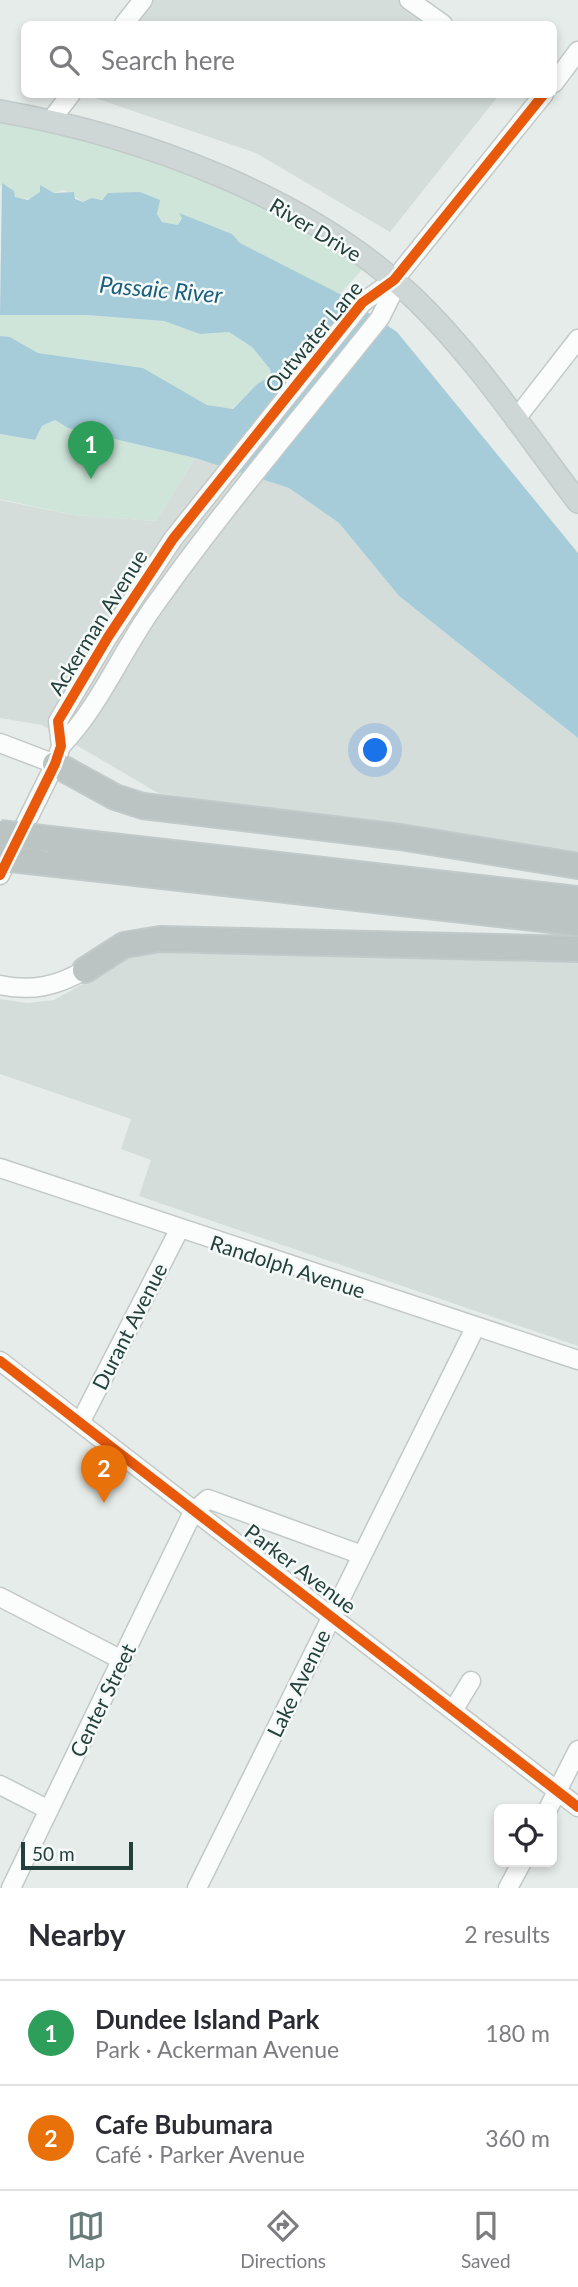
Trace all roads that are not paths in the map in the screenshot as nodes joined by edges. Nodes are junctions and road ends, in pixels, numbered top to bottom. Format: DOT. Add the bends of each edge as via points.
graph roads {
  1 [pos="143,0"];
  2 [pos="409,0"];
  3 [pos="126,21"];
  4 [pos="439,21"];
  5 [pos="578,51"];
  6 [pos="557,77"];
  7 [pos="68,98"];
  8 [pos="540,98"];
  9 [pos="0,111"];
  10 [pos="51,120"];
  11 [pos="394,281"];
  12 [pos="578,339"];
  13 [pos="515,420"];
  14 [pos="578,502"];
  15 [pos="195,511"];
  16 [pos="214,527"];
  17 [pos="0,743"];
  18 [pos="58,755"];
  19 [pos="0,833"];
  20 [pos="0,858"];
  21 [pos="578,866"];
  22 [pos="0,875"];
  23 [pos="578,899"];
  24 [pos="578,923"];
  25 [pos="578,949"];
  26 [pos="85,970"];
  27 [pos="0,985"];
  28 [pos="0,1168"];
  29 [pos="179,1230"];
  30 [pos="475,1328"];
  31 [pos="578,1360"];
  32 [pos="0,1361"];
  33 [pos="80,1423"];
  34 [pos="193,1512"];
  35 [pos="362,1555"];
  36 [pos="0,1597"];
  37 [pos="331,1615"];
  38 [pos="122,1660"];
  39 [pos="471,1681"];
  40 [pos="454,1709"];
  41 [pos="578,1750"];
  42 [pos="0,1785"];
  43 [pos="558,1790"];
  44 [pos="551,1804"];
  45 [pos="578,1807"];
  46 [pos="49,1810"];
  47 [pos="519,1867"];
  48 [pos="11,1888"];
  49 [pos="197,1888"];
  50 [pos="508,1888"];
  1 -- 3 [label="street"];
  2 -- 4 [label="street"];
  5 -- 6 [label="street, Outwater Lane"];
  7 -- 10 [label="street"];
  8 -- 11 [label="street, Outwater Lane"];
  9 -- 10 [label="main road, River Drive"];
  10 -- 11 [label="main road, River Drive" via="108,134 231,181 338,239"];
  11 -- 13 [label="main road, River Drive" via="435,321"];
  11 -- 15 [label="street, Outwater Lane" via="362,303"];
  11 -- 16 [label="street, Outwater Lane" via="380,318"];
  12 -- 13 [label="street"];
  13 -- 14 [label="main road, River Drive"];
  15 -- 18 [label="street, Ackerman Avenue" via="154,567 58,721"];
  16 -- 18 [label="street, Ackerman Avenue" via="151,610"];
  17 -- 18 [label="street"];
  18 -- 21 [label="highway" via="116,797 143,806 413,839"];
  18 -- 22 [label="street, Ackerman Avenue"];
  19 -- 23 [label="highway, bridge"];
  20 -- 24 [label="highway, bridge"];
  25 -- 26 [label="highway" via="160,939 109,951"];
  26 -- 27 [label="street" via="48,987"];
  28 -- 29 [label="street, Randolph Avenue"];
  29 -- 30 [label="street, Randolph Avenue"];
  29 -- 33 [label="street, Durant Avenue"];
  30 -- 31 [label="street, Randolph Avenue"];
  30 -- 35 [label="street, Lake Avenue"];
  32 -- 33 [label="street, Parker Avenue"];
  33 -- 34 [label="street, Parker Avenue"];
  34 -- 35 [label="street" via="208,1499"];
  34 -- 37 [label="street, Parker Avenue"];
  34 -- 38 [label="street, Center Street"];
  35 -- 37 [label="street, Lake Avenue"];
  36 -- 38 [label="street"];
  37 -- 40 [label="street, Parker Avenue"];
  37 -- 49 [label="street, Lake Avenue"];
  38 -- 46 [label="street, Center Street"];
  39 -- 40 [label="street"];
  40 -- 43 [label="street, Parker Avenue"];
  41 -- 43 [label="street"];
  42 -- 46 [label="street"];
  43 -- 44 [label="street"];
  43 -- 45 [label="street, Parker Avenue"];
  46 -- 48 [label="street, Center Street"];
  47 -- 50 [label="street"];
}
